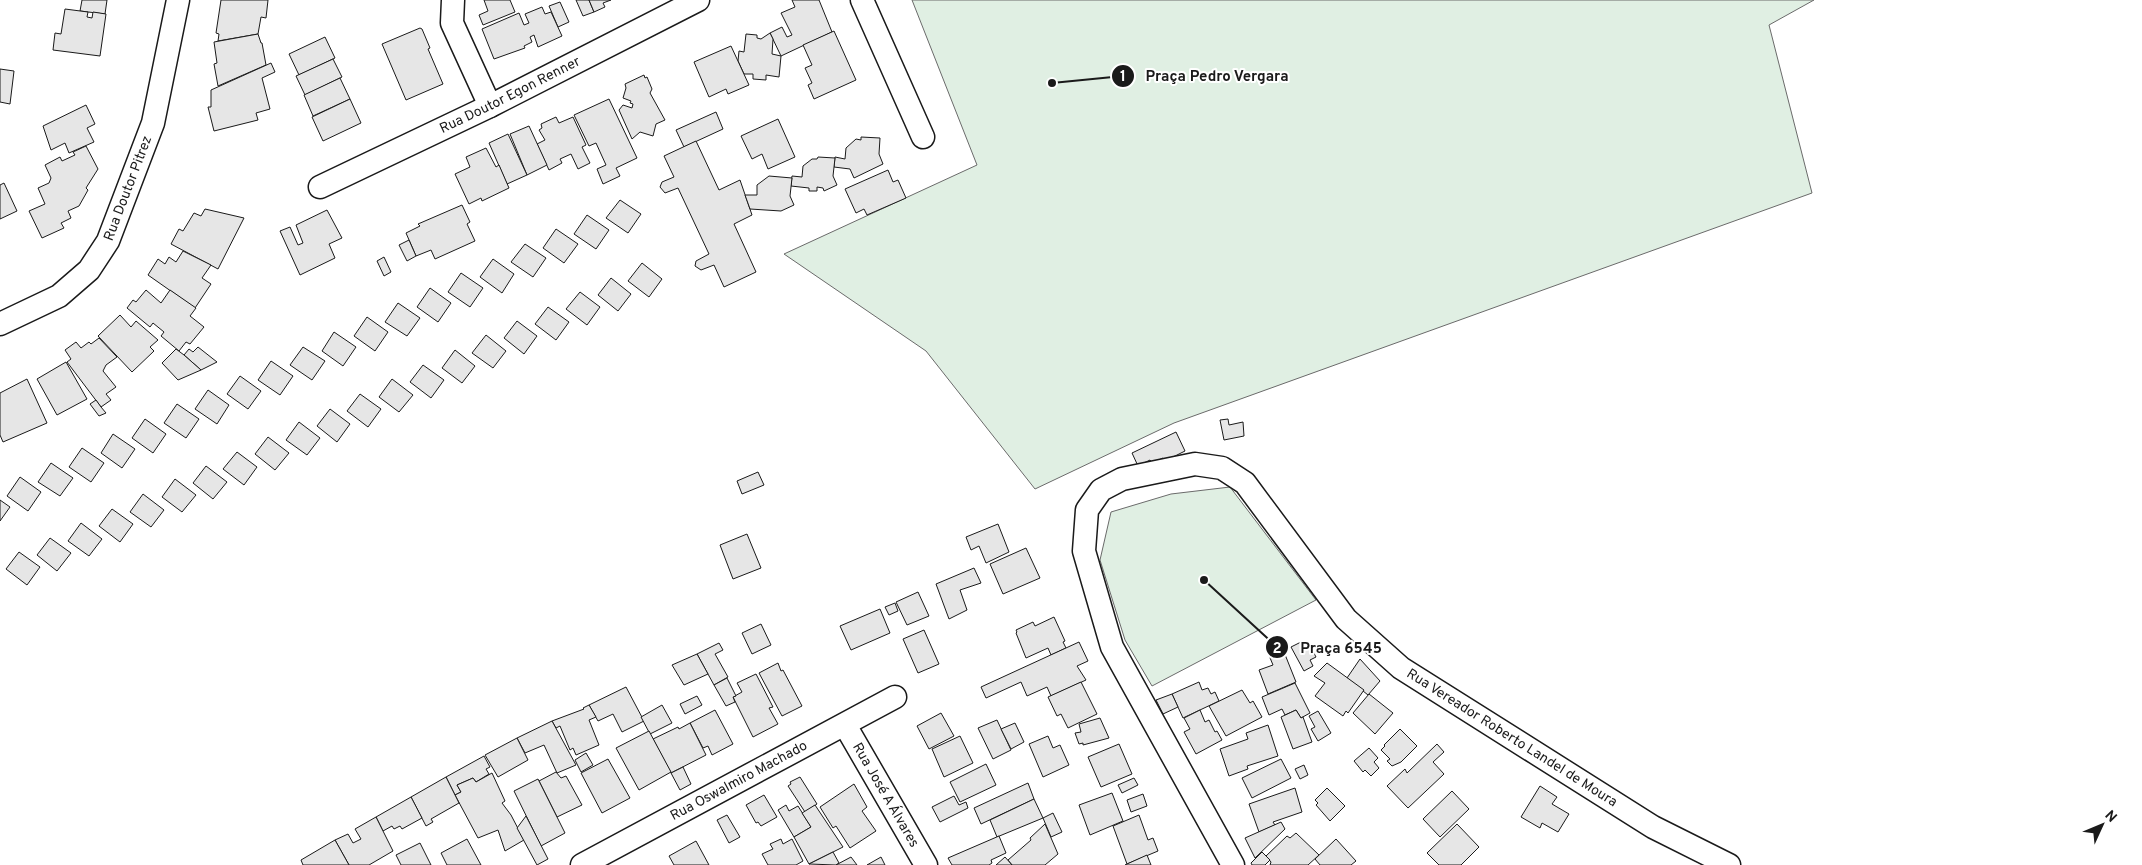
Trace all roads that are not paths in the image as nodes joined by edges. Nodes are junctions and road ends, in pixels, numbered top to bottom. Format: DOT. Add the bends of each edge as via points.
graph roads {
  1 [pos="178,0"];
  2 [pos="453,0"];
  3 [pos="698,0"];
  4 [pos="862,0"];
  5 [pos="490,106"];
  6 [pos="923,137"];
  7 [pos="320,187"];
  8 [pos="0,324"];
  9 [pos="895,697"];
  10 [pos="845,725"];
  11 [pos="582,865"];
  12 [pos="926,865"];
  13 [pos="1233,865"];
  14 [pos="1729,865"];
  1 -- 8 [label="street, Rua Doutor Pitrez" via="153,123 108,241 89,270 59,296"];
  2 -- 5 [label="street" via="452,23"];
  3 -- 5 [label="street, Rua Doutor Egon Renner"];
  4 -- 6 [label="street"];
  5 -- 7 [label="street, Rua Doutor Egon Renner"];
  9 -- 10 [label="street, Rua Oswalmiro Machado"];
  10 -- 11 [label="street, Rua Oswalmiro Machado"];
  10 -- 12 [label="street, Rua José A Álvares"];
  13 -- 14 [label="street, Rua Vereador Roberto Landel de Moura" via="1112,648 1084,551 1087,510 1101,490 1122,479 1195,464 1222,468 1245,483 1346,619 1401,668 1653,827"];
}
